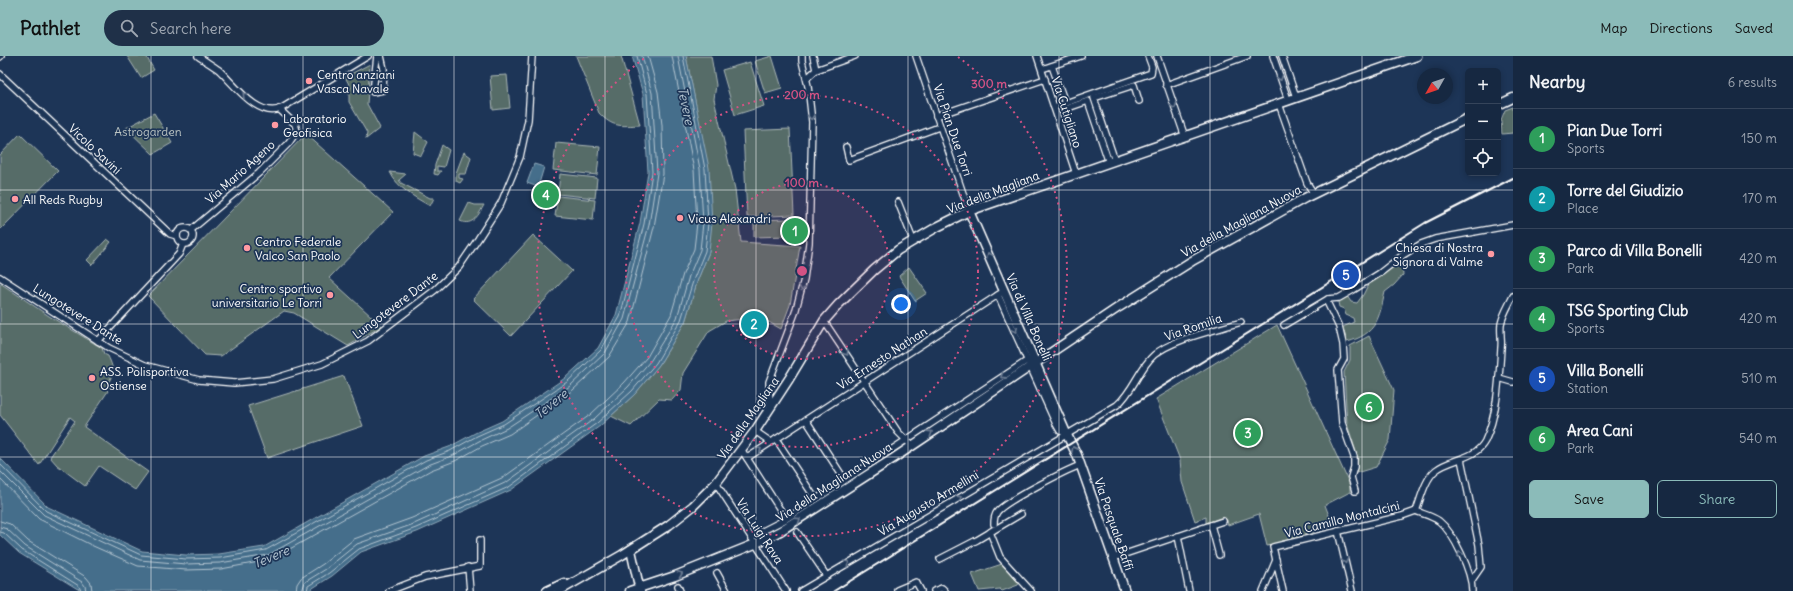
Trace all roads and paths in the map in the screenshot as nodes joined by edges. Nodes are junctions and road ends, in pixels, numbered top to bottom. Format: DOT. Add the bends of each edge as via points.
graph roads {
  1 [pos="198,56"];
  2 [pos="368,56"];
  3 [pos="377,56"];
  4 [pos="381,56"];
  5 [pos="532,56"];
  6 [pos="813,56"];
  7 [pos="855,56"];
  8 [pos="916,56"];
  9 [pos="1037,56"];
  10 [pos="1081,56"];
  11 [pos="1148,56"];
  12 [pos="1157,56"];
  13 [pos="1247,56"];
  14 [pos="1273,56"];
  15 [pos="1282,56"];
  16 [pos="1417,56"];
  17 [pos="801,58"];
  18 [pos="1405,58"];
  19 [pos="1052,66"];
  20 [pos="1042,69"];
  21 [pos="816,70"];
  22 [pos="0,74"];
  23 [pos="806,78"];
  24 [pos="1045,79"];
  25 [pos="1166,86"];
  26 [pos="1296,97"];
  27 [pos="1513,98"];
  28 [pos="1288,100"];
  29 [pos="1139,101"];
  30 [pos="1065,103"];
  31 [pos="1279,104"];
  32 [pos="1500,104"];
  33 [pos="1054,107"];
  34 [pos="279,109"];
  35 [pos="1062,110"];
  36 [pos="936,116"];
  37 [pos="1465,119"];
  38 [pos="939,127"];
  39 [pos="1185,137"];
  40 [pos="846,147"];
  41 [pos="1112,162"];
  42 [pos="1076,174"];
  43 [pos="1314,194"];
  44 [pos="898,202"];
  45 [pos="969,211"];
  46 [pos="1513,225"];
  47 [pos="191,230"];
  48 [pos="177,236"];
  49 [pos="913,240"];
  50 [pos="183,244"];
  51 [pos="0,277"];
  52 [pos="1001,293"];
  53 [pos="1513,296"];
  54 [pos="1328,299"];
  55 [pos="824,321"];
  56 [pos="1241,322"];
  57 [pos="1284,325"];
  58 [pos="98,342"];
  59 [pos="1032,363"];
  60 [pos="1499,378"];
  61 [pos="865,382"];
  62 [pos="1513,382"];
  63 [pos="770,409"];
  64 [pos="806,420"];
  65 [pos="755,430"];
  66 [pos="1066,433"];
  67 [pos="774,440"];
  68 [pos="908,442"];
  69 [pos="741,449"];
  70 [pos="747,458"];
  71 [pos="1461,459"];
  72 [pos="1081,464"];
  73 [pos="841,474"];
  74 [pos="716,483"];
  75 [pos="1354,491"];
  76 [pos="813,495"];
  77 [pos="1416,511"];
  78 [pos="783,514"];
  79 [pos="1020,514"];
  80 [pos="1223,522"];
  81 [pos="1212,524"];
  82 [pos="993,528"];
  83 [pos="1338,531"];
  84 [pos="797,532"];
  85 [pos="1178,536"];
  86 [pos="480,540"];
  87 [pos="753,541"];
  88 [pos="630,550"];
  89 [pos="1219,555"];
  90 [pos="1113,558"];
  91 [pos="940,559"];
  92 [pos="1276,560"];
  93 [pos="468,567"];
  94 [pos="717,574"];
  95 [pos="826,575"];
  96 [pos="1472,580"];
  97 [pos="640,590"];
  98 [pos="897,590"];
  99 [pos="389,591"];
  100 [pos="470,591"];
  101 [pos="547,591"];
  102 [pos="559,591"];
  103 [pos="630,591"];
  104 [pos="727,591"];
  105 [pos="786,591"];
  106 [pos="801,591"];
  107 [pos="921,591"];
  108 [pos="934,591"];
  109 [pos="945,591"];
  110 [pos="1031,591"];
  111 [pos="1125,591"];
  112 [pos="1189,591"];
  113 [pos="1264,591"];
  114 [pos="1283,591"];
  115 [pos="1352,591"];
  116 [pos="1472,591"];
  34 -- 1 [label="street, one-way" via="268,110 257,106 217,69"];
  2 -- 34 [label="street"];
  3 -- 4 [label="street" via="373,92 384,90"];
  5 -- 58 [label="street, Lungotevere Dante" via="530,103 525,137 496,212 449,278 368,341 322,364 295,373 273,379 234,383 199,380 163,370"];
  6 -- 21 [label="street"];
  7 -- 21 [label="street"];
  8 -- 36 [label="street, Via Pian Due Torri"];
  9 -- 20 [label="street, Via Cutigliano"];
  10 -- 19 [label="street"];
  11 -- 30 [label="street" via="1151,73"];
  12 -- 25 [label="street"];
  13 -- 25 [label="street"];
  14 -- 28 [label="street, one-way"];
  15 -- 26 [label="street"];
  16 -- 18 [label="main road, Via della Magliana"];
  17 -- 23 [label="street"];
  18 -- 26 [label="main road, Via della Magliana"];
  19 -- 20 [label="street"];
  19 -- 30 [label="street"];
  20 -- 24 [label="street, Via Cutigliano"];
  21 -- 23 [label="street"];
  22 -- 48 [label="street, Vicolo Savini" via="170,234"];
  23 -- 63 [label="street, one-way" via="812,132 809,243 796,313 769,382"];
  24 -- 33 [label="street, Via Cutigliano"];
  24 -- 36 [label="street"];
  25 -- 39 [label="street, one-way"];
  26 -- 28 [label="main road, Via della Magliana"];
  27 -- 32 [label="main road"];
  28 -- 31 [label="main road, Via della Magliana"];
  29 -- 41 [label="street" via="1134,85 1094,98"];
  30 -- 33 [label="street"];
  31 -- 39 [label="main road, Via della Magliana"];
  31 -- 43 [label="street" via="1307,183"];
  33 -- 42 [label="street, Via Cutigliano"];
  34 -- 47 [label="street, Via Mario Ageno" via="297,128 289,143 259,173"];
  35 -- 41 [label="street" via="1088,101"];
  36 -- 38 [label="street, Via Pian Due Torri"];
  37 -- 43 [label="main road, Via della Magliana Nuova"];
  38 -- 40 [label="street" via="849,160"];
  38 -- 45 [label="street, Via Pian Due Torri"];
  39 -- 41 [label="main road, Via della Magliana"];
  41 -- 42 [label="main road, Via della Magliana"];
  42 -- 45 [label="main road, Via della Magliana"];
  43 -- 59 [label="main road, Via della Magliana Nuova" via="1192,261"];
  44 -- 49 [label="street"];
  45 -- 49 [label="main road, Via della Magliana"];
  52 -- 45 [label="main road, Via di Villa Bonelli, one-way"];
  46 -- 54 [label="street" via="1435,239 1421,244 1339,298"];
  47 -- 48 [label="street" via="181,229"];
  47 -- 50 [label="street" via="193,240 189,244"];
  48 -- 50 [label="street" via="178,241"];
  49 -- 55 [label="main road, Via della Magliana" via="874,270"];
  50 -- 58 [label="street" via="179,254"];
  51 -- 58 [label="street, Lungotevere Dante"];
  52 -- 59 [label="main road, Via di Villa Bonelli"];
  52 -- 61 [label="street, Via Ernesto Nathan"];
  53 -- 60 [label="street" via="1501,324"];
  54 -- 57 [label="street"];
  54 -- 75 [label="street" via="1343,344 1344,359 1338,370 1342,423 1354,457 1351,477"];
  55 -- 61 [label="street, one-way"];
  55 -- 63 [label="main road, Via della Magliana"];
  56 -- 66 [label="street, Via Romilia" via="1166,347 1153,355 1118,404"];
  59 -- 66 [label="main road, Via di Villa Bonelli"];
  59 -- 68 [label="main road, Via della Magliana Nuova"];
  60 -- 62 [label="street"];
  60 -- 71 [label="street" via="1491,425 1484,441 1477,450"];
  61 -- 64 [label="street, Via Ernesto Nathan"];
  61 -- 68 [label="street" via="898,432"];
  63 -- 65 [label="main road, Via della Magliana"];
  64 -- 67 [label="street, Via Ernesto Nathan"];
  64 -- 73 [label="street"];
  65 -- 67 [label="street"];
  65 -- 69 [label="main road, Via della Magliana"];
  72 -- 66 [label="main road, Via di Villa Bonelli, one-way"];
  95 -- 66 [label="street, Via Augusto Armellini, one-way"];
  70 -- 67 [label="street, Via Ernesto Nathan, one-way"];
  67 -- 76 [label="street"];
  68 -- 87 [label="main road, Via della Magliana Nuova" via="894,458 790,526"];
  69 -- 70 [label="street"];
  69 -- 74 [label="main road, Via della Magliana"];
  70 -- 78 [label="street"];
  71 -- 77 [label="street" via="1435,471"];
  71 -- 96 [label="street" via="1479,545 1481,567"];
  72 -- 82 [label="street" via="1005,504 997,512"];
  72 -- 90 [label="main road, Via Pasquale Baffi"];
  74 -- 87 [label="street, Via Luigi Rava"];
  74 -- 88 [label="main road, Via della Magliana" via="681,516"];
  77 -- 83 [label="street, Via Camillo Montalcini"];
  96 -- 77 [label="street, one-way" via="1459,550 1446,529 1438,520"];
  79 -- 82 [label="street"];
  80 -- 81 [label="street"];
  81 -- 85 [label="street"];
  81 -- 89 [label="street"];
  82 -- 91 [label="street"];
  82 -- 110 [label="street" via="1000,557"];
  83 -- 92 [label="street, Via Camillo Montalcini" via="1273,547"];
  83 -- 115 [label="street, one-way"];
  84 -- 95 [label="street"];
  85 -- 90 [label="street"];
  85 -- 112 [label="street"];
  86 -- 93 [label="street" via="480,566"];
  97 -- 87 [label="main road, Via della Magliana Nuova, one-way"];
  87 -- 105 [label="street, Via Luigi Rava"];
  88 -- 97 [label="main road"];
  88 -- 101 [label="main road, Via della Magliana"];
  88 -- 102 [label="main road, Via della Magliana"];
  90 -- 111 [label="main road, Via Pasquale Baffi"];
  92 -- 113 [label="street"];
  92 -- 114 [label="street"];
  93 -- 99 [label="street" via="425,577"];
  93 -- 100 [label="street"];
  94 -- 104 [label="street"];
  95 -- 106 [label="street, Via Augusto Armellini"];
  96 -- 116 [label="street"];
  97 -- 103 [label="main road, Via della Magliana Nuova"];
  98 -- 107 [label="street" via="916,582"];
  108 -- 109 [label="street" via="942,588"];
}
